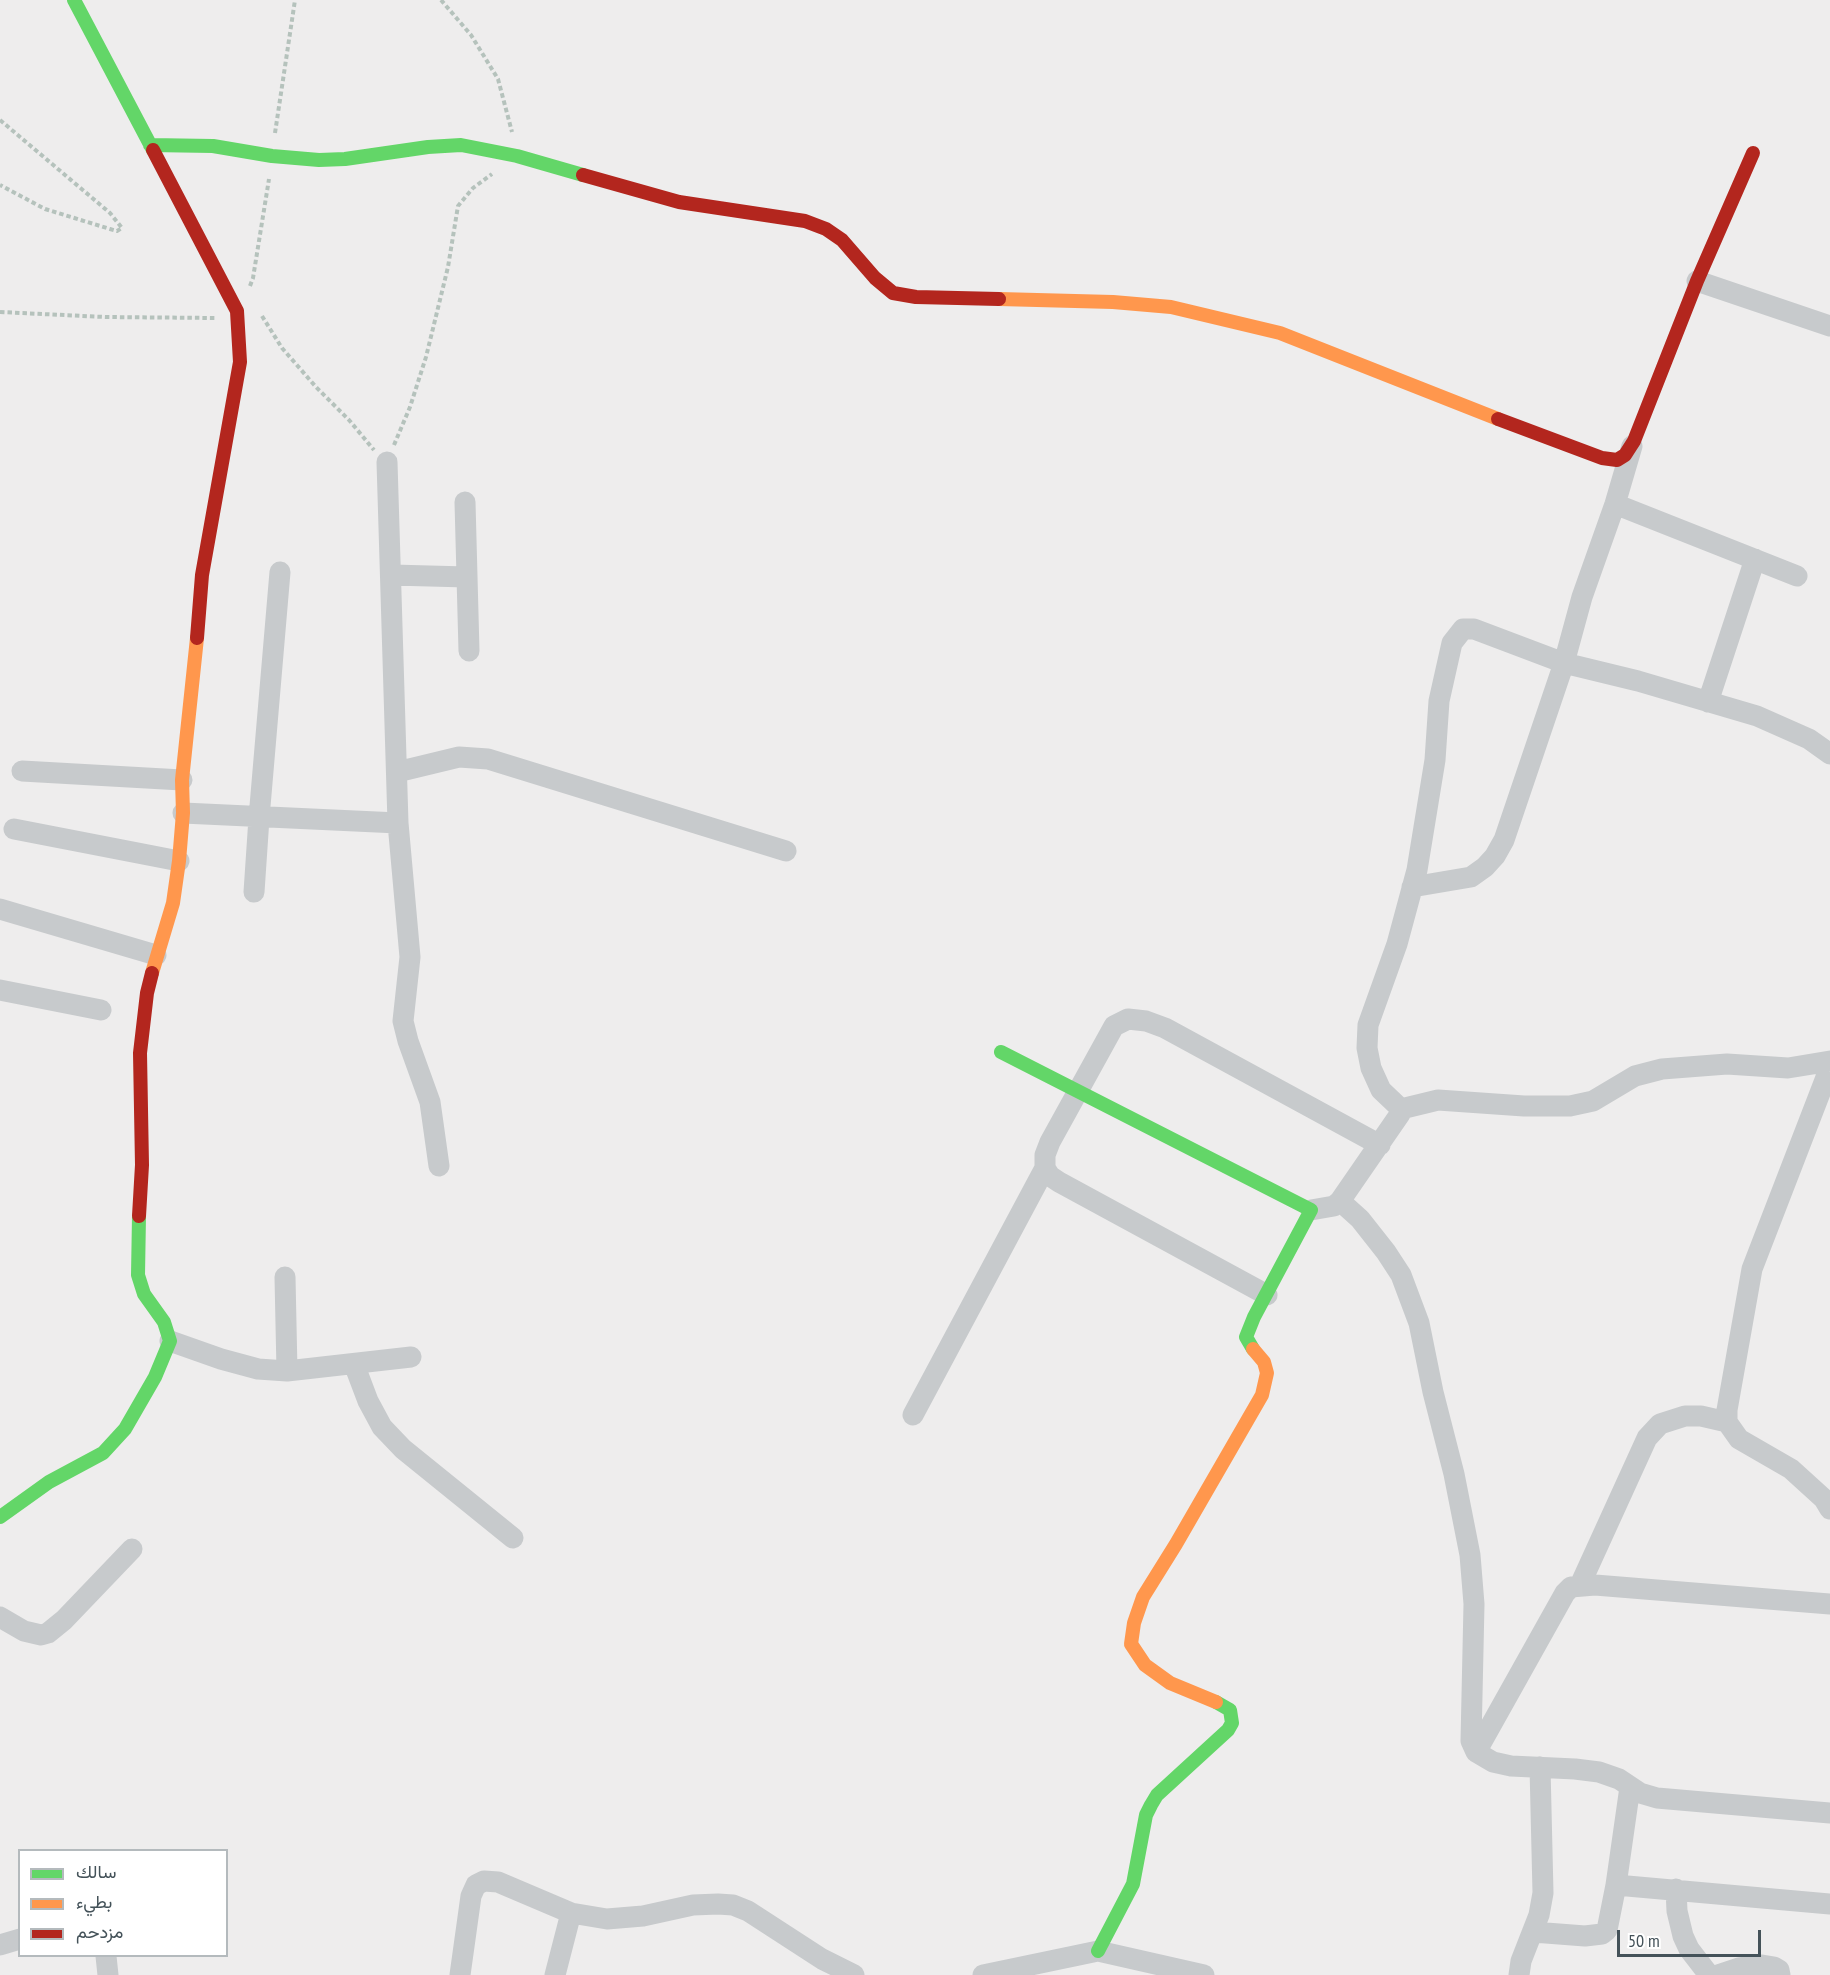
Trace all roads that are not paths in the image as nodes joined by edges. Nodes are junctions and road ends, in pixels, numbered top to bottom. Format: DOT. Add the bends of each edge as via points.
graph roads {
  1 [pos="74,0"];
  2 [pos="150,145"];
  3 [pos="1753,153"];
  4 [pos="1697,281"];
  5 [pos="1830,326"];
  6 [pos="1634,441"];
  7 [pos="387,462"];
  8 [pos="465,501"];
  9 [pos="1615,504"];
  10 [pos="1755,560"];
  11 [pos="280,572"];
  12 [pos="392,575"];
  13 [pos="1797,576"];
  14 [pos="466,577"];
  15 [pos="469,651"];
  16 [pos="1564,663"];
  17 [pos="1708,702"];
  18 [pos="1830,754"];
  19 [pos="22,771"];
  20 [pos="397,772"];
  21 [pos="182,780"];
  22 [pos="183,813"];
  23 [pos="258,818"];
  24 [pos="398,823"];
  25 [pos="14,829"];
  26 [pos="786,851"];
  27 [pos="179,861"];
  28 [pos="1412,887"];
  29 [pos="254,892"];
  30 [pos="0,909"];
  31 [pos="156,955"];
  32 [pos="0,990"];
  33 [pos="101,1010"];
  34 [pos="1001,1052"];
  35 [pos="1830,1061"];
  36 [pos="1830,1067"];
  37 [pos="1078,1090"];
  38 [pos="1401,1109"];
  39 [pos="1380,1145"];
  40 [pos="440,1166"];
  41 [pos="1045,1168"];
  42 [pos="1340,1201"];
  43 [pos="1311,1210"];
  44 [pos="285,1277"];
  45 [pos="1266,1295"];
  46 [pos="170,1341"];
  47 [pos="411,1358"];
  48 [pos="354,1364"];
  49 [pos="287,1371"];
  50 [pos="913,1415"];
  51 [pos="1727,1422"];
  52 [pos="1830,1509"];
  53 [pos="0,1517"];
  54 [pos="513,1538"];
  55 [pos="132,1549"];
  56 [pos="1580,1585"];
  57 [pos="1830,1604"];
  58 [pos="0,1617"];
  59 [pos="1476,1752"];
  60 [pos="1540,1767"];
  61 [pos="1630,1787"];
  62 [pos="1830,1813"];
  63 [pos="1616,1885"];
  64 [pos="1676,1889"];
  65 [pos="1830,1904"];
  66 [pos="571,1913"];
  67 [pos="1533,1932"];
  68 [pos="18,1940"];
  69 [pos="0,1945"];
  70 [pos="1098,1951"];
  71 [pos="106,1957"];
  72 [pos="108,1975"];
  73 [pos="460,1975"];
  74 [pos="555,1975"];
  75 [pos="854,1975"];
  76 [pos="983,1975"];
  77 [pos="1204,1975"];
  78 [pos="1519,1975"];
  79 [pos="1709,1975"];
  80 [pos="1718,1975"];
  81 [pos="1780,1975"];
  1 -- 2 [label="street"];
  2 -- 6 [label="street" via="213,146 319,160 461,146 517,156 679,202 806,221 842,240 893,293 1171,307 1280,333 1602,458 1621,459"];
  2 -- 21 [label="street" via="237,311 239,326 240,362 202,575"];
  3 -- 4 [label="street"];
  4 -- 5 [label="street"];
  4 -- 6 [label="street"];
  6 -- 9 [label="street"];
  7 -- 12 [label="street"];
  8 -- 14 [label="street"];
  9 -- 10 [label="street"];
  9 -- 16 [label="street" via="1582,597"];
  10 -- 13 [label="street"];
  10 -- 17 [label="street"];
  11 -- 23 [label="street"];
  12 -- 14 [label="street"];
  12 -- 20 [label="street"];
  14 -- 15 [label="street"];
  16 -- 17 [label="street"];
  16 -- 28 [label="street" via="1504,840 1495,856 1471,877"];
  16 -- 28 [label="street" via="1474,629 1463,629 1457,635 1439,701 1432,782"];
  17 -- 18 [label="street" via="1789,729"];
  19 -- 21 [label="street"];
  20 -- 24 [label="street"];
  20 -- 26 [label="street" via="459,757 488,759"];
  21 -- 22 [label="street"];
  22 -- 23 [label="street"];
  22 -- 27 [label="street"];
  23 -- 24 [label="street"];
  23 -- 29 [label="street"];
  24 -- 40 [label="street" via="410,957 403,1021 430,1102"];
  25 -- 27 [label="street"];
  27 -- 31 [label="street" via="172,903"];
  28 -- 38 [label="street" via="1397,944 1368,1025 1371,1068 1382,1090"];
  30 -- 31 [label="street"];
  31 -- 46 [label="street" via="140,1053 142,1166 136,1244 144,1294 164,1322"];
  32 -- 33 [label="street"];
  34 -- 37 [label="street"];
  35 -- 38 [label="street" via="1788,1068 1727,1064 1662,1069 1635,1076 1593,1101 1570,1106 1438,1100"];
  36 -- 51 [label="street" via="1752,1269"];
  37 -- 39 [label="street" via="1114,1026 1128,1018 1146,1021"];
  37 -- 41 [label="street" via="1050,1142"];
  37 -- 43 [label="street"];
  38 -- 39 [label="street"];
  39 -- 42 [label="street"];
  41 -- 45 [label="street" via="1059,1182"];
  41 -- 50 [label="street"];
  42 -- 43 [label="street"];
  42 -- 59 [label="street" via="1360,1219 1401,1275 1419,1323 1470,1555 1474,1604 1472,1741"];
  43 -- 45 [label="street"];
  44 -- 49 [label="street"];
  45 -- 70 [label="street" via="1246,1337 1264,1362 1267,1373 1262,1395 1143,1597 1131,1644 1145,1665 1170,1683 1230,1710 1232,1723 1151,1805 1133,1884"];
  46 -- 49 [label="street" via="258,1369"];
  46 -- 53 [label="street" via="155,1377 125,1429 103,1454 49,1482"];
  47 -- 48 [label="street"];
  48 -- 49 [label="street"];
  48 -- 54 [label="street" via="382,1427 403,1449"];
  51 -- 52 [label="street" via="1738,1439 1791,1469"];
  51 -- 56 [label="street" via="1685,1416 1660,1424 1647,1438"];
  55 -- 58 [label="street" via="48,1633 24,1631"];
  56 -- 57 [label="street"];
  56 -- 59 [label="street" via="1565,1593"];
  59 -- 60 [label="street" via="1492,1762"];
  60 -- 61 [label="street" via="1599,1772"];
  60 -- 67 [label="street" via="1543,1893"];
  61 -- 62 [label="street" via="1657,1798"];
  61 -- 63 [label="street"];
  63 -- 64 [label="street"];
  63 -- 67 [label="street" via="1609,1925 1602,1934"];
  64 -- 65 [label="street"];
  64 -- 79 [label="street" via="1683,1936"];
  66 -- 73 [label="street" via="498,1882 476,1885"];
  66 -- 74 [label="street"];
  66 -- 75 [label="street" via="607,1919 693,1905 733,1905"];
  67 -- 78 [label="street"];
  68 -- 69 [label="street"];
  70 -- 76 [label="street"];
  70 -- 77 [label="street"];
  71 -- 72 [label="street"];
  80 -- 81 [label="street" via="1762,1965 1774,1967"];
}
